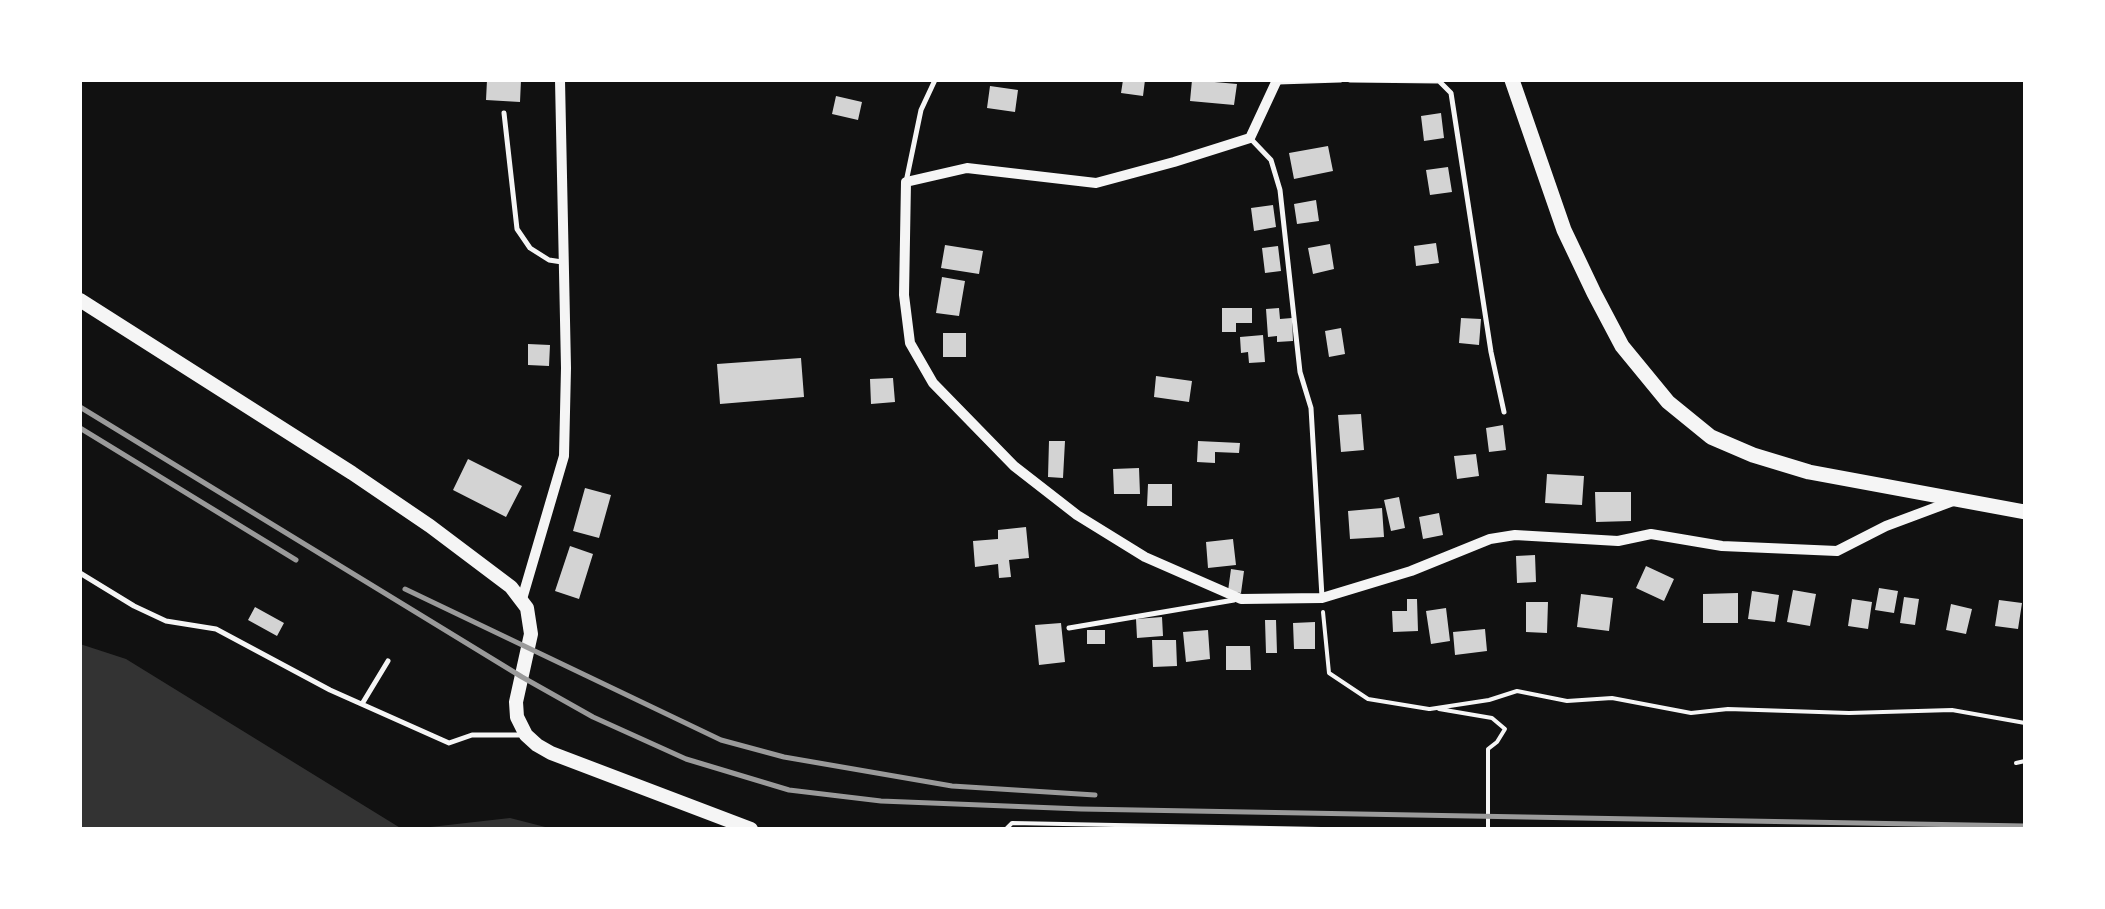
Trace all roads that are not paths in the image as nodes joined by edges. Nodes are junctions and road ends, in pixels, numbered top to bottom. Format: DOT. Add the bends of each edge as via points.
graph roads {
  1 [pos="560,80"];
  2 [pos="935,80"];
  3 [pos="1340,80"];
  4 [pos="1350,80"];
  5 [pos="1512,80"];
  6 [pos="1276,81"];
  7 [pos="504,113"];
  8 [pos="1250,138"];
  9 [pos="906,182"];
  10 [pos="565,262"];
  11 [pos="80,300"];
  12 [pos="1504,412"];
  13 [pos="1954,500"];
  14 [pos="2025,512"];
  15 [pos="80,573"];
  16 [pos="1322,598"];
  17 [pos="522,599"];
  18 [pos="1241,599"];
  19 [pos="1070,628"];
  20 [pos="388,661"];
  21 [pos="362,704"];
  22 [pos="526,734"];
  23 [pos="751,829"];
  1 -- 10 [label="street"];
  2 -- 9 [label="lane" via="921,110"];
  3 -- 6 [label="lane"];
  4 -- 12 [label="lane" via="1439,81 1451,94"];
  5 -- 13 [label="main road" via="1594,294 1622,346 1668,402 1711,437 1753,456"];
  6 -- 8 [label="street"];
  7 -- 10 [label="lane" via="517,229 530,248"];
  8 -- 9 [label="street" via="1096,183 967,168"];
  8 -- 16 [label="lane" via="1271,160 1280,190 1300,372 1311,408"];
  9 -- 18 [label="street" via="910,343 933,383 1014,466 1077,515 1145,557"];
  10 -- 17 [label="street" via="564,456"];
  11 -- 17 [label="main road" via="414,515"];
  13 -- 14 [label="main road"];
  13 -- 16 [label="street" via="1837,551 1722,546 1650,534 1618,541 1515,535"];
  15 -- 21 [label="lane" via="134,606 216,629"];
  16 -- 18 [label="street"];
  17 -- 22 [label="main road" via="531,634 516,702"];
  18 -- 19 [label="lane"];
  20 -- 21 [label="lane"];
  21 -- 22 [label="lane" via="449,743"];
  22 -- 23 [label="main road" via="551,753"];
}
